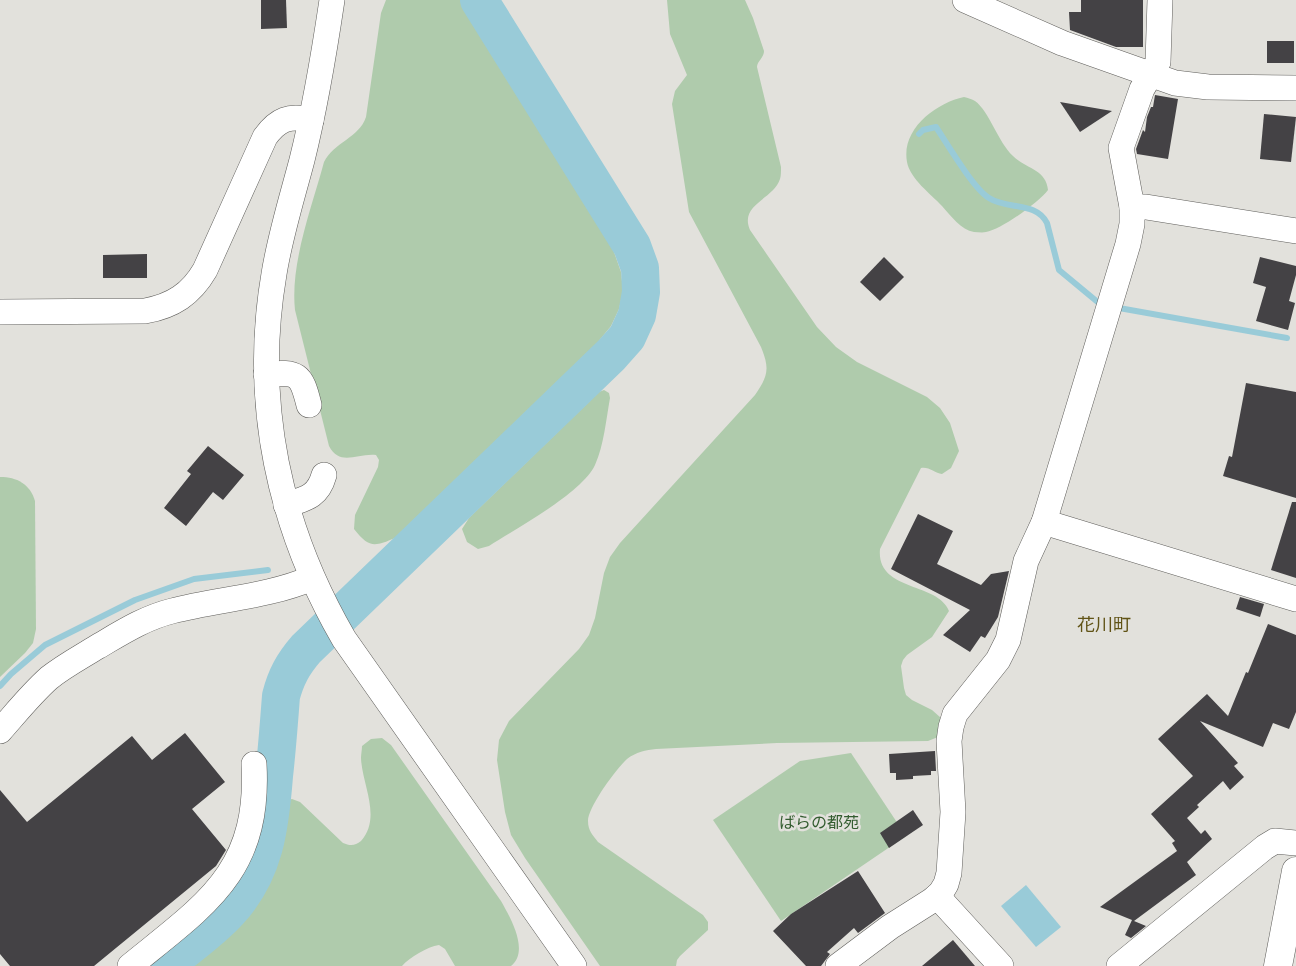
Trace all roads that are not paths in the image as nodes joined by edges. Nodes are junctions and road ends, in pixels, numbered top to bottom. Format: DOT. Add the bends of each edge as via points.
graph roads {
  1 [pos="332,0"];
  2 [pos="965,0"];
  3 [pos="1160,0"];
  4 [pos="1150,76"];
  5 [pos="1296,88"];
  6 [pos="311,120"];
  7 [pos="1132,207"];
  8 [pos="1296,231"];
  9 [pos="0,312"];
  10 [pos="266,374"];
  11 [pos="309,405"];
  12 [pos="324,475"];
  13 [pos="286,505"];
  14 [pos="1044,522"];
  15 [pos="312,578"];
  16 [pos="1296,599"];
  17 [pos="0,731"];
  18 [pos="254,764"];
  19 [pos="1296,844"];
  20 [pos="1296,871"];
  21 [pos="937,896"];
  22 [pos="130,966"];
  23 [pos="574,966"];
  24 [pos="838,966"];
  25 [pos="1001,966"];
  26 [pos="1119,966"];
  27 [pos="1278,966"];
  1 -- 6 [label="street"];
  2 -- 4 [label="street" via="1062,43"];
  3 -- 4 [label="street" via="1158,62"];
  4 -- 5 [label="street" via="1192,86"];
  4 -- 7 [label="street" via="1142,89 1121,148"];
  6 -- 9 [label="street" via="286,119 273,126 265,137 205,270 192,288 174,302 145,311"];
  6 -- 10 [label="street" via="274,275 267,330"];
  7 -- 8 [label="street"];
  7 -- 14 [label="street" via="1128,244"];
  10 -- 11 [label="street" via="288,372 296,376 302,382"];
  10 -- 13 [label="street" via="271,433"];
  12 -- 13 [label="street" via="316,493"];
  13 -- 15 [label="street"];
  14 -- 16 [label="street"];
  14 -- 21 [label="street" via="1026,561 1008,640 998,660 956,714 950,727 952,812 949,874"];
  15 -- 17 [label="street" via="292,587 172,610 145,620 68,664 34,693"];
  15 -- 23 [label="street" via="344,639"];
  18 -- 22 [label="street" via="254,803 248,834 227,877 195,913"];
  19 -- 26 [label="street" via="1275,841 1264,847"];
  20 -- 27 [label="main road"];
  21 -- 24 [label="street" via="890,926"];
  21 -- 25 [label="street"];
}
